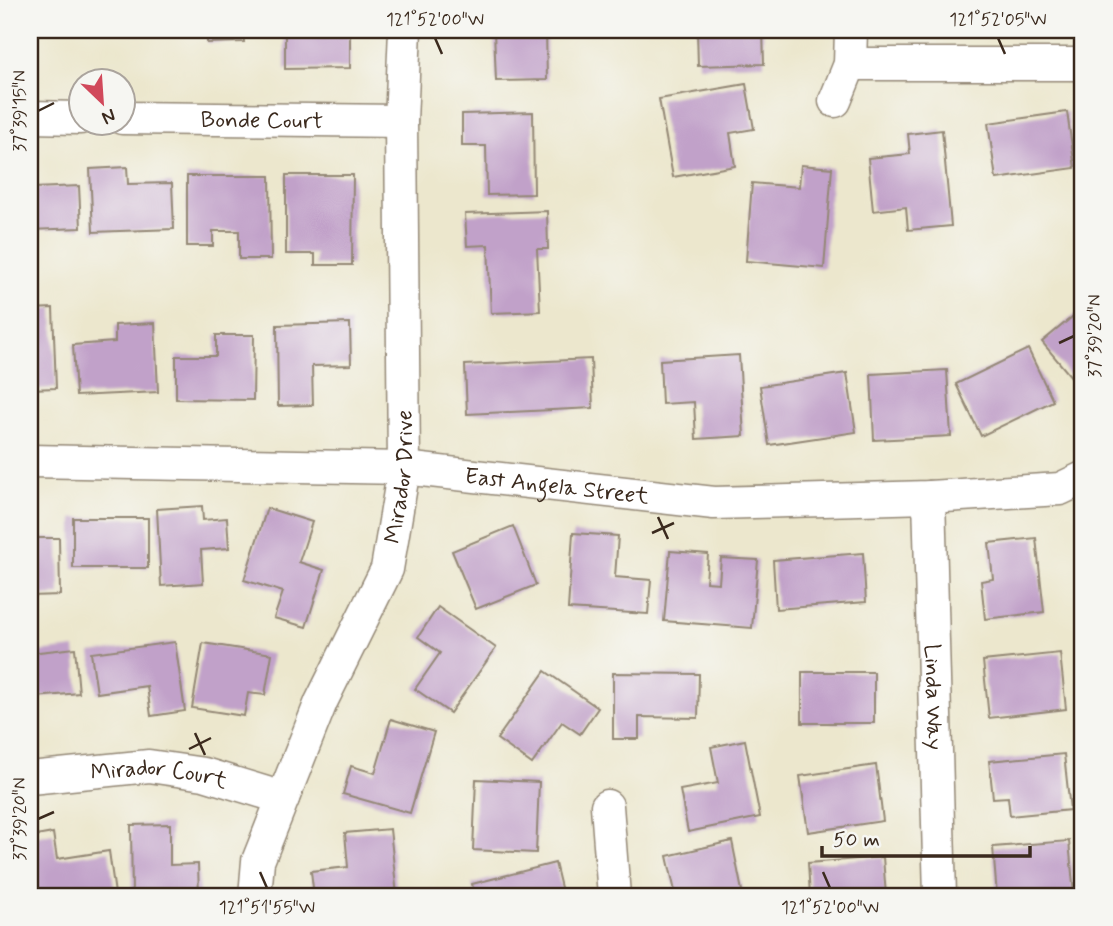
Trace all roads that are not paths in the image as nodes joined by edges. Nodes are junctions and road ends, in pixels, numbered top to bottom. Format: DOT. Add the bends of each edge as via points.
graph roads {
  1 [pos="405,30"];
  2 [pos="851,30"];
  3 [pos="850,64"];
  4 [pos="1083,64"];
  5 [pos="835,101"];
  6 [pos="30,117"];
  7 [pos="66,118"];
  8 [pos="136,118"];
  9 [pos="401,121"];
  10 [pos="30,461"];
  11 [pos="404,468"];
  12 [pos="1083,478"];
  13 [pos="929,497"];
  14 [pos="30,778"];
  15 [pos="283,798"];
  16 [pos="607,806"];
  17 [pos="255,896"];
  18 [pos="614,896"];
  19 [pos="940,896"];
  1 -- 9 [label="street, Mirador Drive"];
  2 -- 3 [label="street"];
  3 -- 4 [label="street"];
  3 -- 5 [label="street"];
  6 -- 7 [label="street"];
  8 -- 9 [label="street, Bonde Court"];
  9 -- 11 [label="street, Mirador Drive"];
  10 -- 11 [label="street, East Angela Street"];
  11 -- 13 [label="street, East Angela Street" via="714,503"];
  11 -- 15 [label="street, Mirador Drive" via="387,569 321,702"];
  12 -- 13 [label="street, East Angela Street" via="1060,489"];
  13 -- 19 [label="street, Linda Way"];
  14 -- 15 [label="street, Mirador Court" via="149,766 204,774"];
  15 -- 17 [label="street, Mirador Drive" via="258,861"];
  16 -- 18 [label="street"];
}
